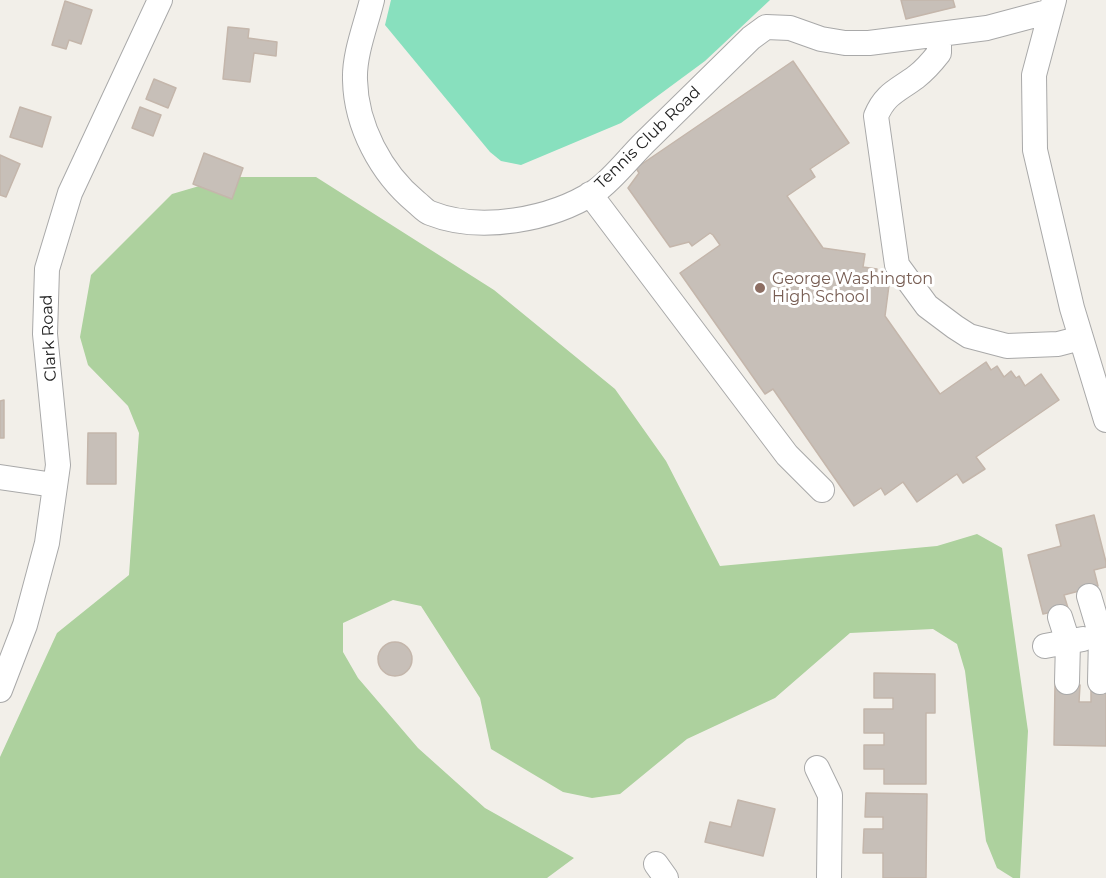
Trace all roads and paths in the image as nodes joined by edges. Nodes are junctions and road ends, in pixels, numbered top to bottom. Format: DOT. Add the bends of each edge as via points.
graph roads {
  1 [pos="160,0"];
  2 [pos="372,0"];
  3 [pos="1052,6"];
  4 [pos="939,35"];
  5 [pos="591,194"];
  6 [pos="1081,338"];
  7 [pos="1106,420"];
  8 [pos="0,477"];
  9 [pos="54,485"];
  10 [pos="822,490"];
  11 [pos="1089,596"];
  12 [pos="1060,617"];
  13 [pos="1103,635"];
  14 [pos="1056,644"];
  15 [pos="1067,682"];
  16 [pos="1100,682"];
  17 [pos="0,690"];
  18 [pos="817,768"];
  19 [pos="829,878"];
  1 -- 9 [label="street, Clark Road" via="70,193 47,269 45,334 58,465"];
  2 -- 5 [label="street, Tennis Club Road" via="357,59 359,107 371,144 389,173 428,213 464,223 517,222"];
  3 -- 4 [label="street, Tennis Club Road" via="987,28"];
  3 -- 6 [label="street, Tennis Club Road" via="1034,75 1035,150"];
  4 -- 5 [label="street, Tennis Club Road" via="845,43 790,28 766,27 750,38"];
  4 -- 6 [label="street" via="939,53 926,69 889,95 876,116 897,265 927,306 969,336 1007,346 1058,344"];
  5 -- 10 [label="street" via="787,455"];
  6 -- 7 [label="street, Tennis Club Road"];
  8 -- 9 [label="street"];
  9 -- 17 [label="street, Clark Road" via="47,543 25,625"];
  11 -- 13 [label="street"];
  12 -- 14 [label="street"];
  13 -- 14 [label="street"];
  13 -- 16 [label="street"];
  14 -- 15 [label="street"];
  18 -- 19 [label="street" via="830,795"];
}
